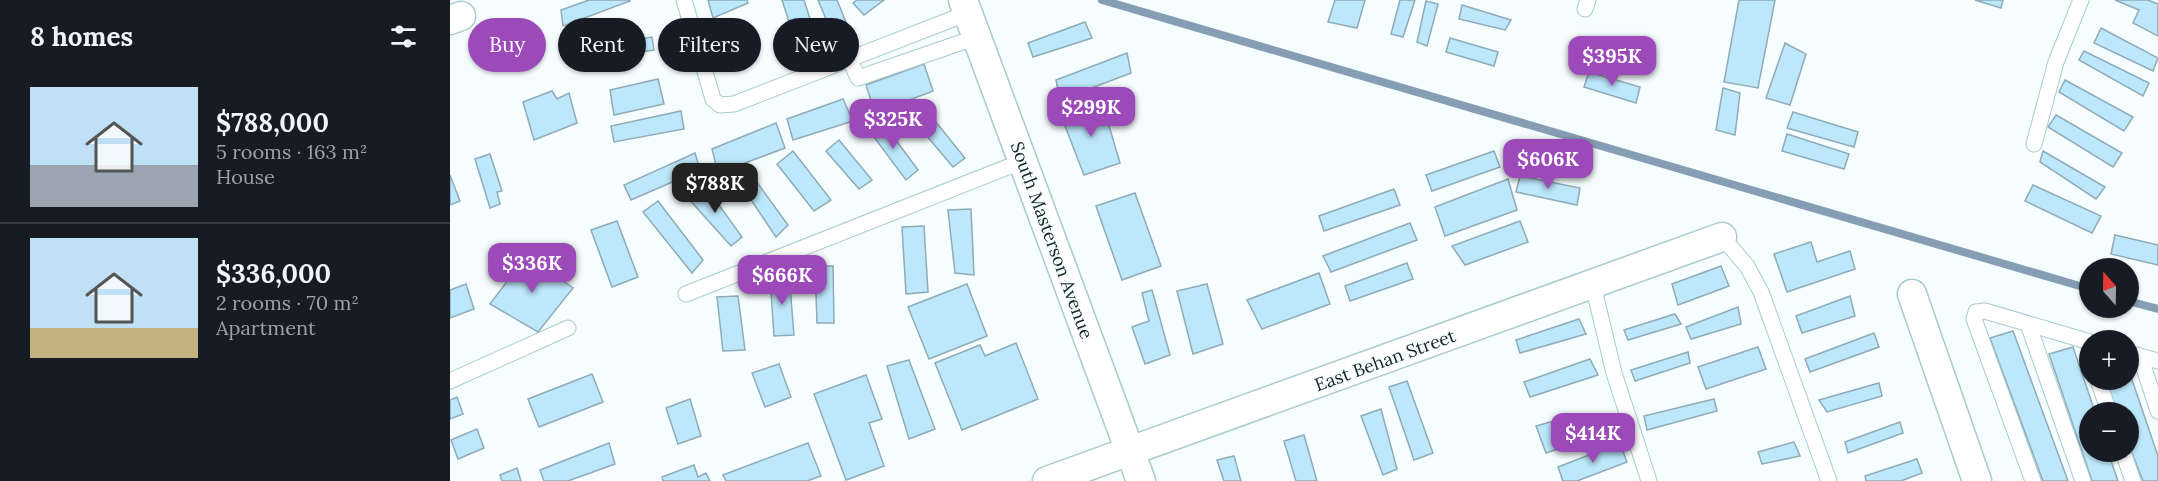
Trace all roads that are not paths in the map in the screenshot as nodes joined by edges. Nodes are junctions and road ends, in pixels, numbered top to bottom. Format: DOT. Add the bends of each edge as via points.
graph roads {
  1 [pos="684,0"];
  2 [pos="2081,0"];
  3 [pos="969,17"];
  4 [pos="859,55"];
  5 [pos="814,72"];
  6 [pos="855,72"];
  7 [pos="2034,144"];
  8 [pos="1023,161"];
  9 [pos="1722,237"];
  10 [pos="1593,285"];
  11 [pos="686,294"];
  12 [pos="1912,294"];
  13 [pos="2028,324"];
  14 [pos="568,328"];
  15 [pos="2079,343"];
  16 [pos="2139,356"];
  17 [pos="2158,362"];
  18 [pos="2139,367"];
  19 [pos="450,381"];
  20 [pos="2158,411"];
  21 [pos="1130,450"];
  22 [pos="2126,462"];
  23 [pos="1047,481"];
  24 [pos="1141,481"];
  25 [pos="1648,481"];
  26 [pos="1829,481"];
  27 [pos="1977,481"];
  28 [pos="2032,481"];
  29 [pos="2083,481"];
  30 [pos="2133,481"];
  1 -- 5 [label="lane" via="713,99 720,105 734,104"];
  2 -- 7 [label="lane" via="2056,62"];
  3 -- 4 [label="lane"];
  3 -- 6 [label="lane" via="858,78"];
  3 -- 8 [label="street, South Masterson Avenue"];
  8 -- 11 [label="lane"];
  8 -- 21 [label="street, South Masterson Avenue"];
  9 -- 10 [label="street, East Behan Street"];
  9 -- 26 [label="lane" via="1747,266 1761,292"];
  10 -- 21 [label="street, East Behan Street"];
  10 -- 25 [label="lane" via="1614,373"];
  12 -- 27 [label="street"];
  13 -- 15 [label="lane"];
  13 -- 28 [label="lane" via="1985,311 1976,312 1974,319"];
  13 -- 29 [label="lane"];
  14 -- 19 [label="lane"];
  16 -- 17 [label="lane"];
  18 -- 20 [label="lane"];
  21 -- 23 [label="street, East Behan Street"];
  21 -- 24 [label="street, South Masterson Avenue"];
  22 -- 30 [label="lane"];
}
